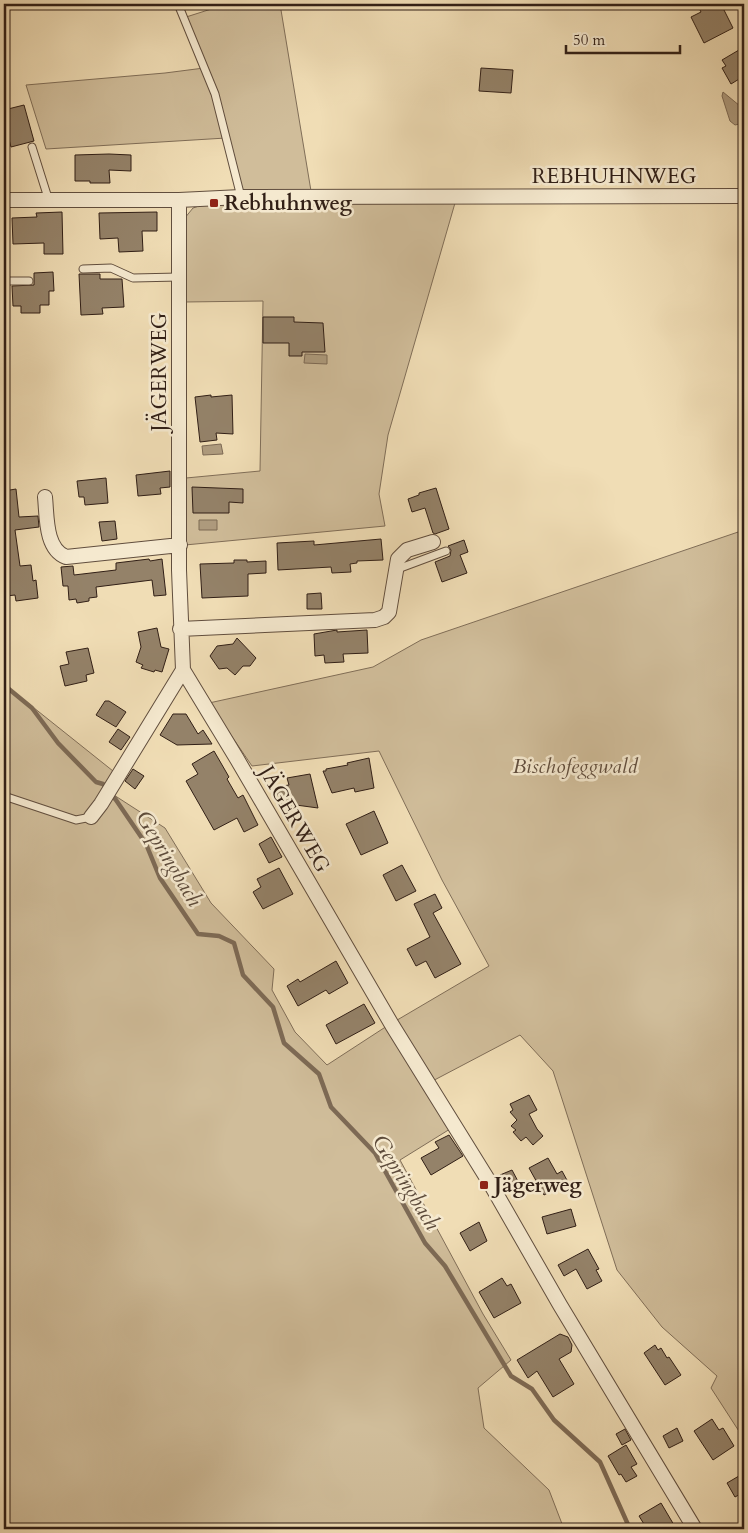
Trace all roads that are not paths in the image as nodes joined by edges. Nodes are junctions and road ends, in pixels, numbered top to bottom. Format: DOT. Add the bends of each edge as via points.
graph roads {
  1 [pos="178,4"];
  2 [pos="32,147"];
  3 [pos="744,196"];
  4 [pos="240,197"];
  5 [pos="4,200"];
  6 [pos="179,200"];
  7 [pos="49,201"];
  8 [pos="83,269"];
  9 [pos="179,277"];
  10 [pos="4,281"];
  11 [pos="29,281"];
  12 [pos="45,497"];
  13 [pos="433,542"];
  14 [pos="180,545"];
  15 [pos="446,551"];
  16 [pos="395,570"];
  17 [pos="180,629"];
  18 [pos="183,670"];
  19 [pos="4,796"];
  20 [pos="91,817"];
  21 [pos="696,1529"];
  1 -- 4 [label="lane" via="215,94"];
  2 -- 7 [label="lane"];
  3 -- 4 [label="street, REBHUHNWEG"];
  4 -- 6 [label="street, REBHUHNWEG"];
  5 -- 7 [label="street, REBHUHNWEG"];
  6 -- 7 [label="street, REBHUHNWEG"];
  6 -- 9 [label="street, JÄGERWEG"];
  8 -- 9 [label="lane" via="111,268 133,278"];
  9 -- 14 [label="street, JÄGERWEG"];
  10 -- 11 [label="lane"];
  12 -- 14 [label="street" via="53,546 66,557"];
  13 -- 16 [label="street" via="401,554"];
  14 -- 17 [label="street, JÄGERWEG"];
  15 -- 16 [label="lane"];
  16 -- 17 [label="street" via="389,612 375,620"];
  17 -- 18 [label="street, JÄGERWEG"];
  18 -- 20 [label="street"];
  18 -- 21 [label="street, JÄGERWEG" via="392,1025 490,1182 560,1305"];
  19 -- 20 [label="lane" via="76,820"];
}
